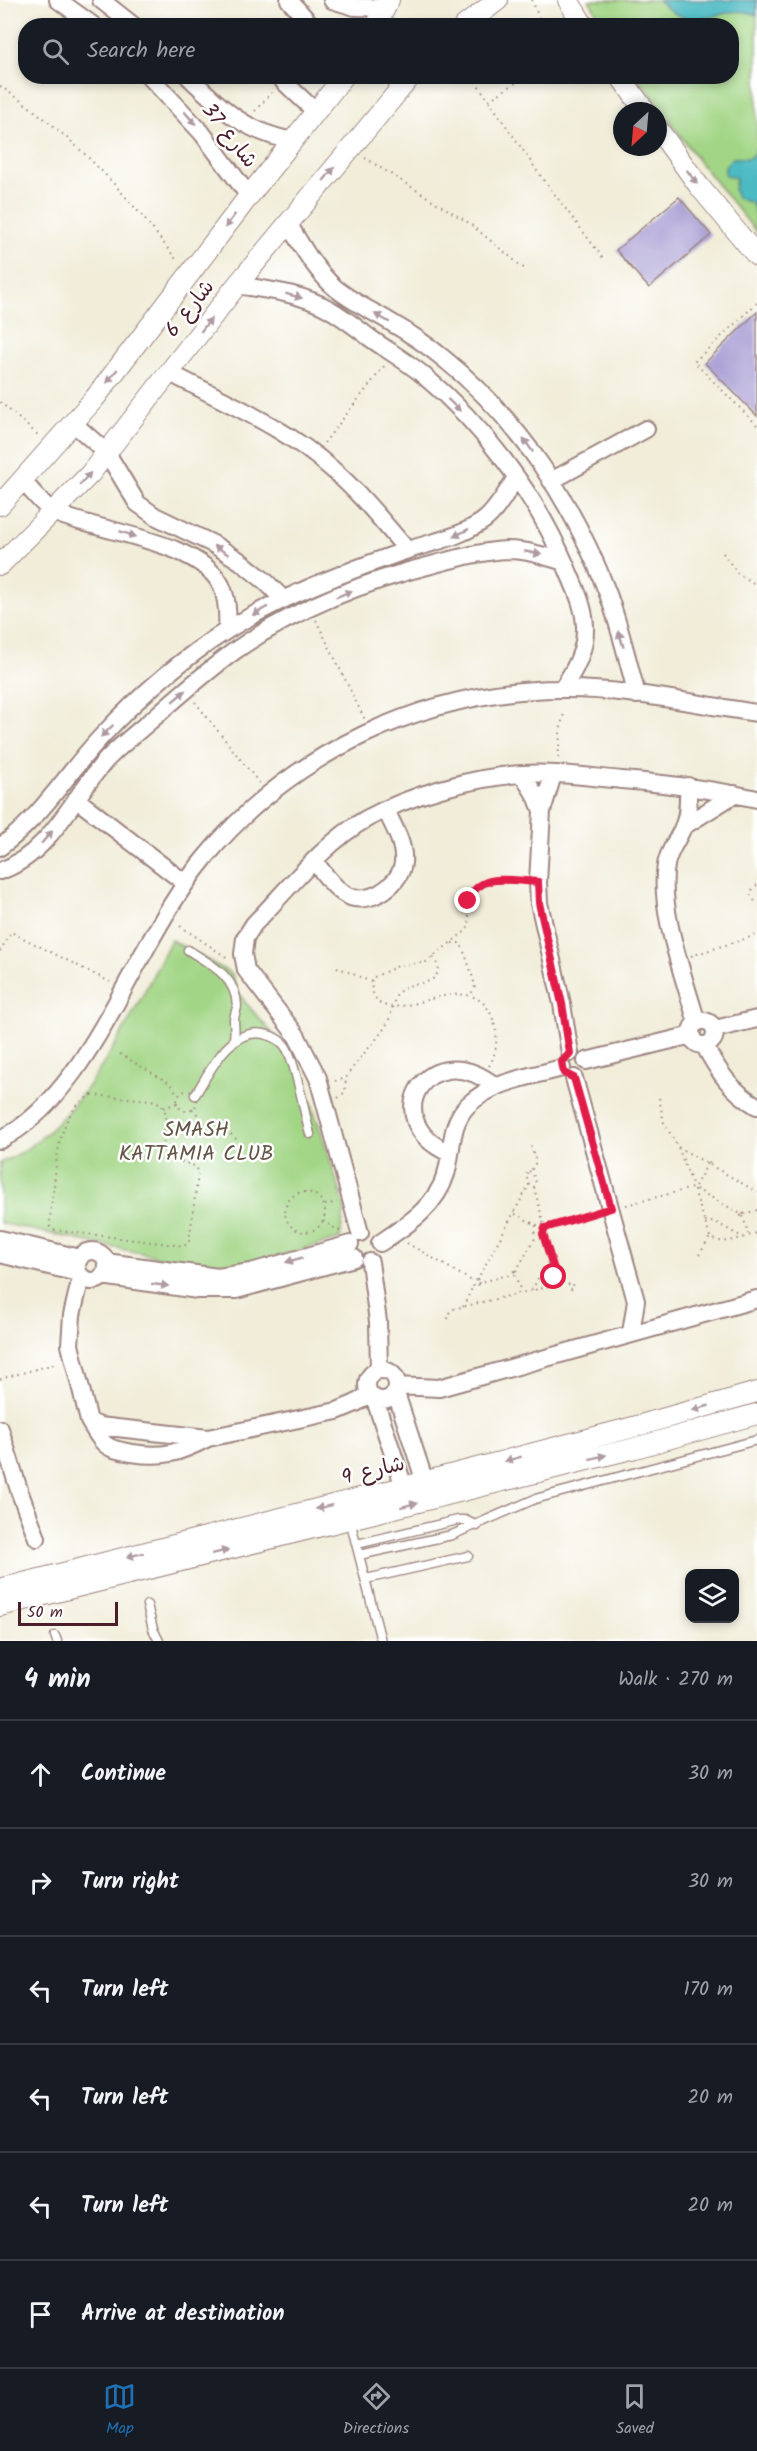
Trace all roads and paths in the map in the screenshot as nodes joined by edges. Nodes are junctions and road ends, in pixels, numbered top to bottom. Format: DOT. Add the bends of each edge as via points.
graph roads {
  1 [pos="58,0"];
  2 [pos="101,0"];
  3 [pos="289,0"];
  4 [pos="332,0"];
  5 [pos="498,0"];
  6 [pos="532,0"];
  7 [pos="568,0"];
  8 [pos="387,4"];
  9 [pos="124,7"];
  10 [pos="83,18"];
  11 [pos="305,18"];
  12 [pos="380,18"];
  13 [pos="474,18"];
  14 [pos="539,18"];
  15 [pos="579,18"];
  16 [pos="156,84"];
  17 [pos="196,84"];
  18 [pos="280,84"];
  19 [pos="286,84"];
  20 [pos="338,84"];
  21 [pos="404,84"];
  22 [pos="478,84"];
  23 [pos="515,84"];
  24 [pos="626,84"];
  25 [pos="0,86"];
  26 [pos="489,100"];
  27 [pos="639,102"];
  28 [pos="316,112"];
  29 [pos="243,124"];
  30 [pos="293,141"];
  31 [pos="667,142"];
  32 [pos="349,148"];
  33 [pos="249,196"];
  34 [pos="288,223"];
  35 [pos="757,256"];
  36 [pos="603,258"];
  37 [pos="525,269"];
  38 [pos="189,277"];
  39 [pos="237,285"];
  40 [pos="757,303"];
  41 [pos="393,354"];
  42 [pos="170,373"];
  43 [pos="0,402"];
  44 [pos="73,423"];
  45 [pos="757,425"];
  46 [pos="646,429"];
  47 [pos="52,447"];
  48 [pos="107,453"];
  49 [pos="315,455"];
  50 [pos="516,478"];
  51 [pos="23,481"];
  52 [pos="551,481"];
  53 [pos="0,505"];
  54 [pos="53,512"];
  55 [pos="406,550"];
  56 [pos="723,553"];
  57 [pos="564,562"];
  58 [pos="0,565"];
  59 [pos="757,585"];
  60 [pos="283,600"];
  61 [pos="310,609"];
  62 [pos="227,630"];
  63 [pos="562,689"];
  64 [pos="186,690"];
  65 [pos="637,695"];
  66 [pos="757,713"];
  67 [pos="564,714"];
  68 [pos="371,731"];
  69 [pos="522,774"];
  70 [pos="554,775"];
  71 [pos="688,786"];
  72 [pos="735,794"];
  73 [pos="268,796"];
  74 [pos="76,799"];
  75 [pos="757,799"];
  76 [pos="386,810"];
  77 [pos="542,811"];
  78 [pos="684,826"];
  79 [pos="0,847"];
  80 [pos="315,862"];
  81 [pos="0,871"];
  82 [pos="538,882"];
  83 [pos="185,883"];
  84 [pos="757,885"];
  85 [pos="757,905"];
  86 [pos="180,926"];
  87 [pos="757,935"];
  88 [pos="452,943"];
  89 [pos="188,950"];
  90 [pos="0,951"];
  91 [pos="433,957"];
  92 [pos="680,959"];
  93 [pos="338,967"];
  94 [pos="246,970"];
  95 [pos="371,982"];
  96 [pos="124,988"];
  97 [pos="469,995"];
  98 [pos="394,1008"];
  99 [pos="757,1019"];
  100 [pos="698,1034"];
  101 [pos="233,1043"];
  102 [pos="120,1054"];
  103 [pos="307,1054"];
  104 [pos="292,1062"];
  105 [pos="569,1067"];
  106 [pos="481,1075"];
  107 [pos="318,1078"];
  108 [pos="495,1086"];
  109 [pos="178,1095"];
  110 [pos="195,1095"];
  111 [pos="659,1098"];
  112 [pos="177,1103"];
  113 [pos="757,1106"];
  114 [pos="164,1108"];
  115 [pos="192,1109"];
  116 [pos="310,1134"];
  117 [pos="0,1140"];
  118 [pos="241,1146"];
  119 [pos="531,1146"];
  120 [pos="678,1147"];
  121 [pos="449,1153"];
  122 [pos="708,1164"];
  123 [pos="531,1172"];
  124 [pos="530,1185"];
  125 [pos="534,1187"];
  126 [pos="694,1188"];
  127 [pos="757,1192"];
  128 [pos="611,1208"];
  129 [pos="757,1210"];
  130 [pos="514,1213"];
  131 [pos="742,1214"];
  132 [pos="323,1221"];
  133 [pos="705,1221"];
  134 [pos="536,1225"];
  135 [pos="545,1227"];
  136 [pos="757,1233"];
  137 [pos="538,1234"];
  138 [pos="543,1234"];
  139 [pos="748,1235"];
  140 [pos="710,1237"];
  141 [pos="741,1237"];
  142 [pos="0,1239"];
  143 [pos="387,1239"];
  144 [pos="357,1247"];
  145 [pos="0,1254"];
  146 [pos="699,1255"];
  147 [pos="551,1260"];
  148 [pos="80,1269"];
  149 [pos="104,1269"];
  150 [pos="514,1274"];
  151 [pos="556,1278"];
  152 [pos="472,1281"];
  153 [pos="478,1281"];
  154 [pos="570,1285"];
  155 [pos="473,1286"];
  156 [pos="531,1291"];
  157 [pos="521,1293"];
  158 [pos="757,1299"];
  159 [pos="636,1301"];
  160 [pos="463,1307"];
  161 [pos="448,1319"];
  162 [pos="660,1324"];
  163 [pos="631,1333"];
  164 [pos="73,1358"];
  165 [pos="379,1370"];
  166 [pos="0,1379"];
  167 [pos="397,1390"];
  168 [pos="757,1392"];
  169 [pos="372,1396"];
  170 [pos="757,1414"];
  171 [pos="630,1428"];
  172 [pos="0,1429"];
  173 [pos="757,1440"];
  174 [pos="635,1448"];
  175 [pos="425,1482"];
  176 [pos="404,1487"];
  177 [pos="350,1519"];
  178 [pos="477,1526"];
  179 [pos="37,1538"];
  180 [pos="357,1544"];
  181 [pos="359,1555"];
  182 [pos="468,1556"];
  183 [pos="366,1579"];
  184 [pos="0,1589"];
  185 [pos="147,1605"];
  186 [pos="0,1606"];
  187 [pos="159,1641"];
  188 [pos="381,1641"];
  1 -- 10 [label="street"];
  2 -- 9 [label="street"];
  3 -- 11 [label="street"];
  4 -- 8 [label="street" via="355,8"];
  5 -- 13 [label="street"];
  6 -- 14 [label="path"];
  7 -- 15 [label="street"];
  8 -- 12 [label="street"];
  16 -- 33 [label="street, شارع 37, one-way" via="202,133"];
  17 -- 29 [label="street, شارع 37"];
  18 -- 29 [label="path"];
  19 -- 28 [label="street"];
  20 -- 28 [label="street, شارع 6"];
  21 -- 32 [label="street, شارع 6"];
  22 -- 26 [label="path"];
  23 -- 26 [label="path"];
  24 -- 27 [label="street"];
  25 -- 38 [label="path" via="38,112 94,162 145,216"];
  26 -- 36 [label="path"];
  28 -- 30 [label="street, شارع 6"];
  29 -- 30 [label="street, شارع 37"];
  30 -- 33 [label="street, شارع 6"];
  31 -- 35 [label="street, one-way"];
  34 -- 32 [label="street, شارع 6, one-way"];
  32 -- 37 [label="path" via="469,223"];
  33 -- 38 [label="street, شارع 6, one-way"];
  34 -- 39 [label="street, شارع 6"];
  52 -- 34 [label="street, one-way" via="485,393 426,346 334,287"];
  38 -- 44 [label="street, شارع 6, one-way"];
  39 -- 41 [label="street, one-way" via="302,297 328,309"];
  42 -- 39 [label="street, شارع 6, one-way"];
  40 -- 45 [label="path" via="694,362"];
  41 -- 49 [label="path"];
  41 -- 50 [label="street, one-way" via="422,374 463,413"];
  42 -- 48 [label="street, شارع 6"];
  42 -- 49 [label="street"];
  43 -- 47 [label="path"];
  44 -- 47 [label="street, شارع 6"];
  44 -- 48 [label="street"];
  46 -- 52 [label="street"];
  47 -- 51 [label="street, شارع 6"];
  54 -- 48 [label="street, شارع 6, one-way"];
  60 -- 48 [label="street, one-way" via="240,561 137,503"];
  49 -- 55 [label="street" via="360,495"];
  50 -- 55 [label="street, one-way" via="485,519 458,536"];
  50 -- 57 [label="street"];
  51 -- 53 [label="street, شارع 6"];
  51 -- 54 [label="street"];
  65 -- 52 [label="street, one-way" via="608,596 585,541"];
  54 -- 58 [label="street, شارع 6"];
  54 -- 62 [label="street, one-way" via="165,547 213,573 221,584 228,613"];
  55 -- 60 [label="street"];
  56 -- 59 [label="path" via="738,574"];
  61 -- 57 [label="street, one-way" via="381,579 472,555 532,552"];
  57 -- 63 [label="street" via="583,606 585,628 578,660"];
  60 -- 62 [label="street, one-way"];
  61 -- 64 [label="street" via="237,650"];
  61 -- 68 [label="path"];
  62 -- 79 [label="street, one-way" via="175,669 101,737 39,812"];
  63 -- 65 [label="street"];
  63 -- 68 [label="street" via="446,704"];
  64 -- 73 [label="path"];
  74 -- 64 [label="street, one-way" via="108,759"];
  65 -- 66 [label="street"];
  67 -- 70 [label="path"];
  68 -- 73 [label="street" via="334,749"];
  69 -- 70 [label="street"];
  69 -- 76 [label="street" via="437,790"];
  69 -- 77 [label="street"];
  70 -- 71 [label="street"];
  70 -- 77 [label="street"];
  71 -- 72 [label="street"];
  71 -- 78 [label="street"];
  72 -- 75 [label="street"];
  72 -- 78 [label="street"];
  73 -- 83 [label="street" via="224,836"];
  81 -- 74 [label="street, one-way" via="13,867 41,844"];
  74 -- 83 [label="street"];
  76 -- 80 [label="street" via="347,832"];
  76 -- 80 [label="street" via="401,845 403,861 400,874 389,886 373,897 359,899 343,894"];
  77 -- 82 [label="street"];
  78 -- 92 [label="street" via="665,872 668,920"];
  80 -- 94 [label="street" via="245,938"];
  82 -- 88 [label="path" via="489,880 479,884 468,901 469,925"];
  82 -- 105 [label="street" via="539,903 562,1004"];
  83 -- 96 [label="street"];
  84 -- 85 [label="path" via="751,895"];
  86 -- 94 [label="path"];
  87 -- 92 [label="path"];
  88 -- 91 [label="path"];
  88 -- 97 [label="path" via="460,943 465,949 475,983"];
  89 -- 101 [label="lane" via="220,970 231,983 237,1004"];
  90 -- 96 [label="path" via="12,932"];
  91 -- 95 [label="path" via="426,962 398,966"];
  91 -- 98 [label="path" via="439,967 434,979 399,991"];
  92 -- 100 [label="street"];
  93 -- 95 [label="path"];
  94 -- 103 [label="street"];
  95 -- 98 [label="path" via="380,1003"];
  96 -- 117 [label="street" via="103,1029 72,1074 35,1115"];
  97 -- 98 [label="path" via="431,998"];
  97 -- 106 [label="path" via="488,1005 496,1030 491,1064"];
  98 -- 107 [label="path" via="386,1025 346,1078"];
  99 -- 100 [label="street" via="715,1029 713,1040"];
  100 -- 105 [label="street" via="586,1061 585,1073"];
  100 -- 113 [label="street" via="718,1071 733,1089"];
  101 -- 104 [label="lane" via="258,1033 274,1036 286,1047"];
  101 -- 110 [label="lane" via="222,1052"];
  102 -- 109 [label="path" via="171,1084"];
  103 -- 104 [label="lane"];
  103 -- 107 [label="street"];
  104 -- 116 [label="lane"];
  105 -- 108 [label="street"];
  105 -- 128 [label="street"];
  106 -- 108 [label="street"];
  106 -- 121 [label="street" via="469,1070 435,1071 414,1100 417,1128 430,1142"];
  107 -- 144 [label="street"];
  108 -- 121 [label="street" via="467,1106 457,1120"];
  111 -- 120 [label="path" via="664,1123"];
  112 -- 114 [label="path"];
  114 -- 114 [label="path" via="166,1153 197,1168 189,1242 178,1246 50,1227 58,1145 78,1105 84,1099 101,1095 156,1101"];
  115 -- 118 [label="path" via="204,1124 227,1131"];
  119 -- 123 [label="path" via="536,1162"];
  120 -- 122 [label="path"];
  120 -- 126 [label="path"];
  121 -- 143 [label="street" via="438,1192 410,1223"];
  122 -- 126 [label="path"];
  122 -- 127 [label="path"];
  123 -- 124 [label="path" via="526,1175"];
  123 -- 125 [label="path"];
  124 -- 125 [label="path"];
  124 -- 130 [label="path"];
  125 -- 135 [label="path"];
  126 -- 128 [label="path"];
  126 -- 131 [label="path"];
  126 -- 133 [label="path"];
  128 -- 135 [label="path"];
  128 -- 159 [label="street"];
  129 -- 131 [label="path"];
  130 -- 134 [label="path"];
  130 -- 153 [label="path"];
  131 -- 139 [label="path"];
  132 -- 132 [label="path" via="324,1206 311,1193 294,1195 286,1205 285,1217 297,1230 315,1230"];
  132 -- 144 [label="path"];
  133 -- 140 [label="path"];
  133 -- 141 [label="path" via="717,1223"];
  134 -- 135 [label="path"];
  134 -- 137 [label="path"];
  135 -- 138 [label="path"];
  136 -- 139 [label="path"];
  137 -- 138 [label="path"];
  137 -- 150 [label="path"];
  138 -- 147 [label="path"];
  139 -- 141 [label="path"];
  140 -- 141 [label="path" via="723,1242"];
  140 -- 146 [label="path"];
  142 -- 148 [label="street"];
  143 -- 144 [label="street" via="379,1255"];
  143 -- 152 [label="path"];
  144 -- 149 [label="street" via="218,1277"];
  144 -- 165 [label="street" via="378,1322"];
  145 -- 148 [label="street"];
  147 -- 151 [label="path"];
  147 -- 156 [label="path"];
  148 -- 149 [label="street" via="91,1281"];
  148 -- 149 [label="street" via="84,1254 94,1252 99,1254"];
  148 -- 164 [label="street" via="70,1330"];
  150 -- 153 [label="path"];
  150 -- 157 [label="path"];
  151 -- 154 [label="path"];
  151 -- 156 [label="path" via="547,1287"];
  152 -- 153 [label="path"];
  152 -- 155 [label="path"];
  153 -- 155 [label="path"];
  155 -- 160 [label="path"];
  156 -- 157 [label="path"];
  157 -- 160 [label="path"];
  158 -- 162 [label="street"];
  159 -- 162 [label="street"];
  159 -- 163 [label="street"];
  160 -- 161 [label="path" via="453,1309"];
  162 -- 163 [label="street"];
  163 -- 167 [label="street" via="439,1388"];
  164 -- 166 [label="path"];
  164 -- 169 [label="street" via="89,1421 98,1437 107,1446 146,1455 163,1456 208,1438 337,1411"];
  165 -- 167 [label="street" via="392,1374"];
  165 -- 169 [label="street" via="366,1382"];
  167 -- 169 [label="street" via="383,1401"];
  167 -- 175 [label="street"];
  168 -- 171 [label="street, شارع 9, one-way"];
  169 -- 176 [label="street"];
  170 -- 174 [label="street, شارع 9"];
  171 -- 174 [label="street"];
  171 -- 175 [label="street, شارع 9, one-way"];
  172 -- 179 [label="street"];
  173 -- 178 [label="lane" via="535,1499"];
  177 -- 174 [label="street, شارع 9, one-way"];
  175 -- 176 [label="street, شارع 9"];
  176 -- 184 [label="street, شارع 9, one-way"];
  177 -- 180 [label="lane"];
  186 -- 177 [label="street, شارع 9, one-way"];
  178 -- 180 [label="lane" via="458,1520"];
  178 -- 181 [label="lane"];
  180 -- 181 [label="lane"];
  181 -- 183 [label="lane"];
  182 -- 183 [label="lane"];
  183 -- 188 [label="lane"];
  185 -- 187 [label="lane"];
}
